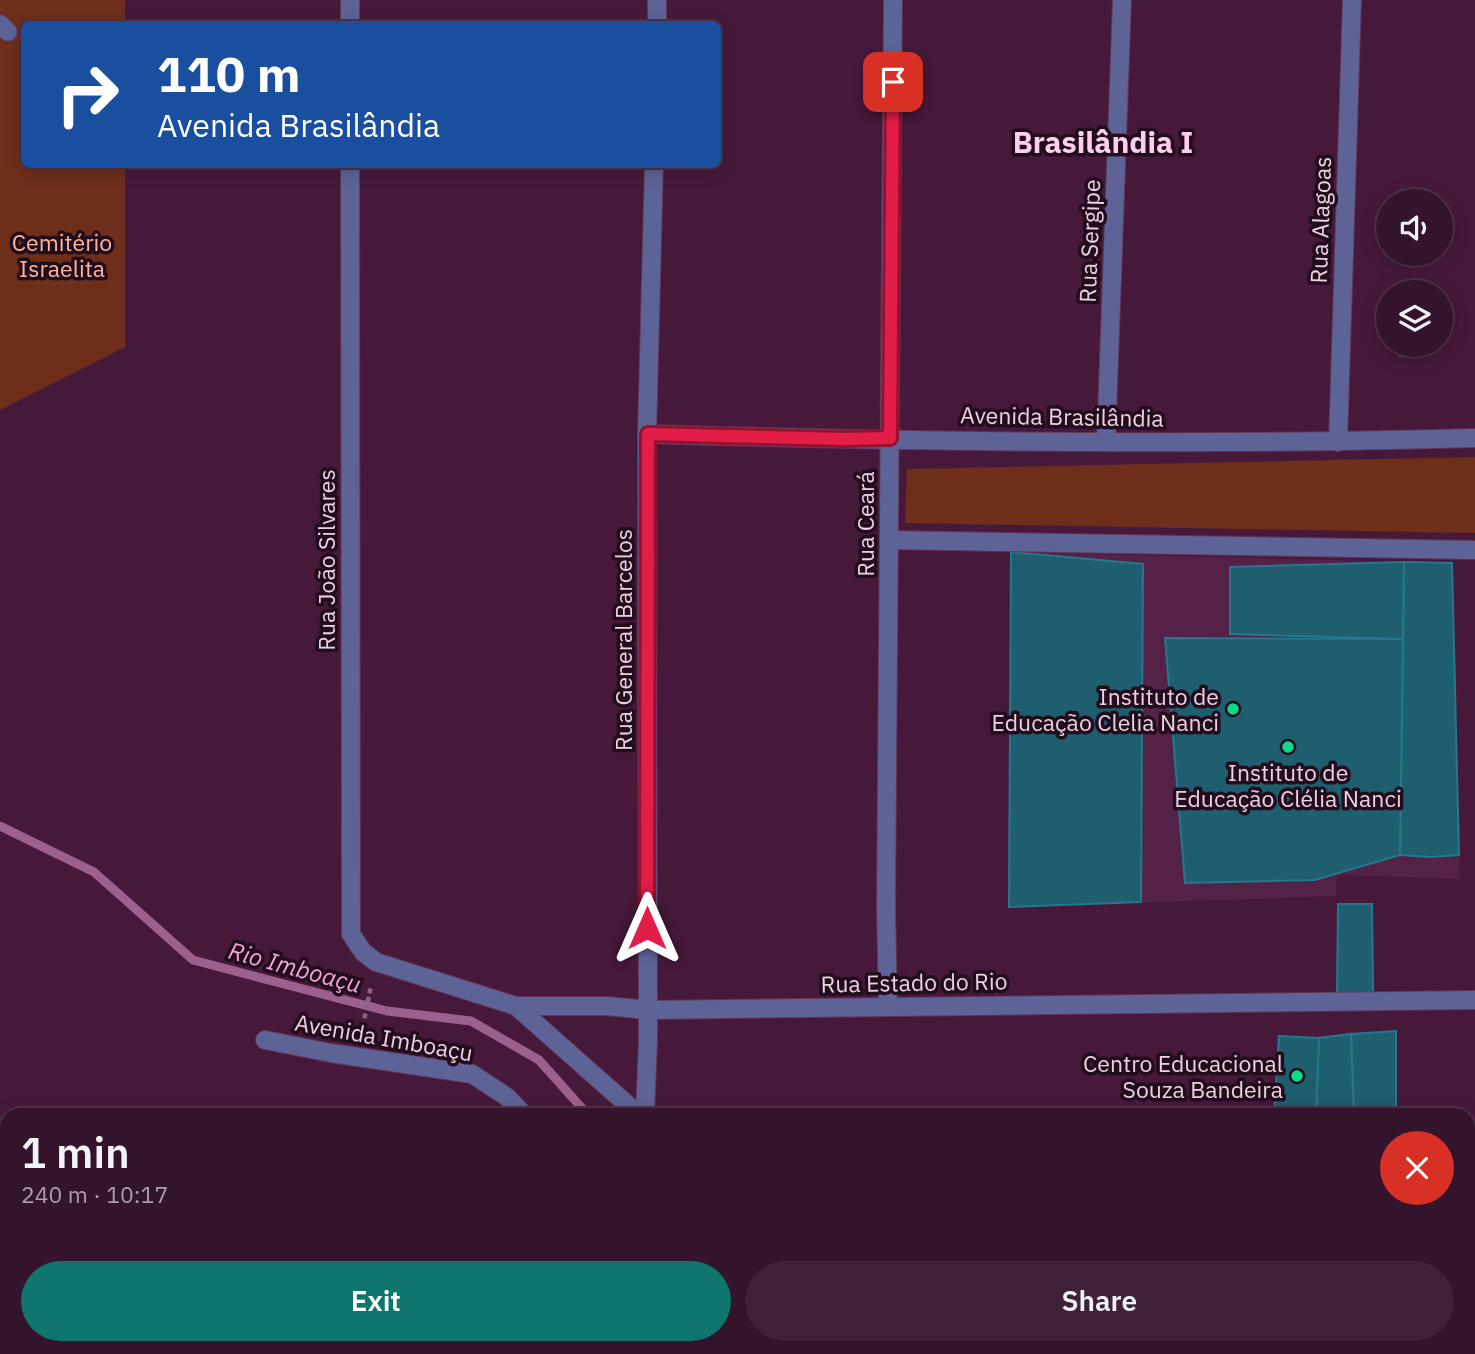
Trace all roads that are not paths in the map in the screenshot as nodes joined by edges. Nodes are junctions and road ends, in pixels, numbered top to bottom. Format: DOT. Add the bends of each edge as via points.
graph roads {
  1 [pos="350,0"];
  2 [pos="657,0"];
  3 [pos="893,0"];
  4 [pos="1122,0"];
  5 [pos="1352,0"];
  6 [pos="350,21"];
  7 [pos="657,21"];
  8 [pos="350,168"];
  9 [pos="654,168"];
  10 [pos="648,434"];
  11 [pos="890,438"];
  12 [pos="1475,439"];
  13 [pos="1107,442"];
  14 [pos="1338,442"];
  15 [pos="889,540"];
  16 [pos="1475,550"];
  17 [pos="369,957"];
  18 [pos="1475,1000"];
  19 [pos="516,1006"];
  20 [pos="888,1007"];
  21 [pos="647,1010"];
  22 [pos="265,1040"];
  23 [pos="517,1108"];
  24 [pos="631,1108"];
  25 [pos="645,1108"];
  1 -- 6 [label="street"];
  2 -- 7 [label="street"];
  3 -- 11 [label="street, Rua Ceará"];
  4 -- 13 [label="street, Rua Sergipe"];
  5 -- 14 [label="street, Rua Alagoas"];
  8 -- 17 [label="street, Rua João Silvares" via="351,934"];
  9 -- 10 [label="street, Rua General Barcelos"];
  10 -- 11 [label="street, Avenida Brasilândia"];
  10 -- 21 [label="street, Rua General Barcelos"];
  11 -- 13 [label="street, Avenida Brasilândia"];
  11 -- 15 [label="street, Rua Ceará"];
  12 -- 14 [label="street, Avenida Brasilândia"];
  13 -- 14 [label="street, Avenida Brasilândia"];
  15 -- 16 [label="street"];
  15 -- 20 [label="street, Rua Ceará"];
  17 -- 19 [label="street, Rua Estado do Rio"];
  18 -- 20 [label="street, Rua Estado do Rio"];
  19 -- 21 [label="street, Rua Estado do Rio"];
  19 -- 24 [label="street"];
  20 -- 21 [label="street, Rua Estado do Rio"];
  21 -- 25 [label="street, Rua General Barcelos"];
  22 -- 23 [label="street, Avenida Imboaçu" via="472,1074"];
}
